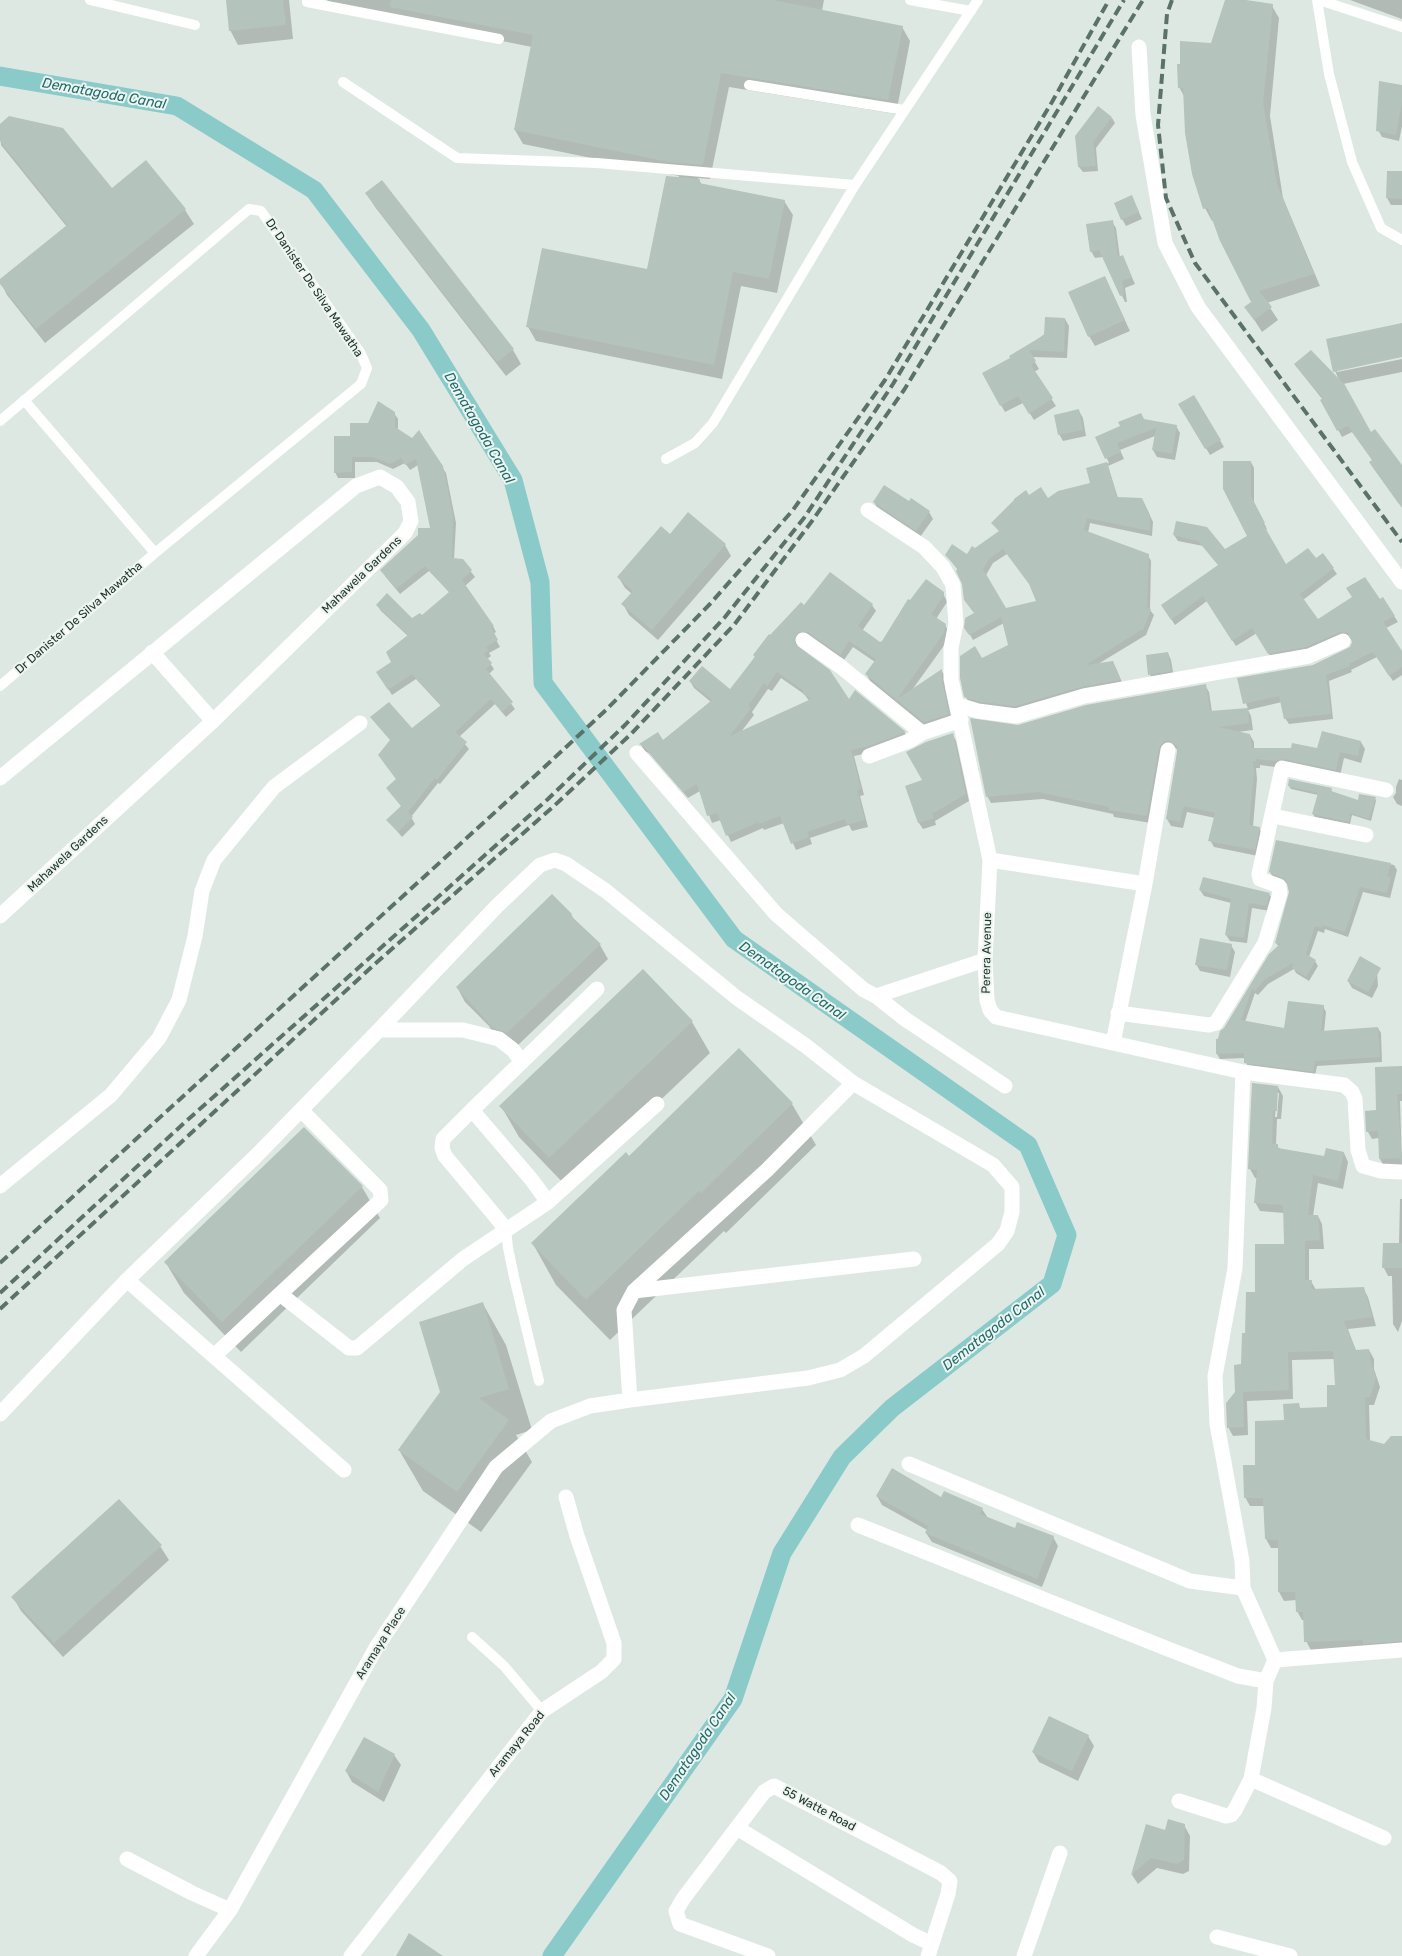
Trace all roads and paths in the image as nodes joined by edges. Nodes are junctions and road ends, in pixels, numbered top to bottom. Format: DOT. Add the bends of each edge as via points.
graph roads {
  1 [pos="90,0"];
  2 [pos="307,0"];
  3 [pos="910,0"];
  4 [pos="978,0"];
  5 [pos="1318,0"];
  6 [pos="971,12"];
  7 [pos="195,25"];
  8 [pos="1402,27"];
  9 [pos="499,39"];
  10 [pos="1139,47"];
  11 [pos="343,82"];
  12 [pos="749,85"];
  13 [pos="904,110"];
  14 [pos="855,185"];
  15 [pos="1402,240"];
  16 [pos="24,400"];
  17 [pos="0,421"];
  18 [pos="666,459"];
  19 [pos="868,510"];
  20 [pos="155,553"];
  21 [pos="1402,582"];
  22 [pos="803,640"];
  23 [pos="1344,641"];
  24 [pos="152,652"];
  25 [pos="0,686"];
  26 [pos="958,705"];
  27 [pos="961,720"];
  28 [pos="213,721"];
  29 [pos="360,722"];
  30 [pos="922,733"];
  31 [pos="1168,750"];
  32 [pos="637,753"];
  33 [pos="869,756"];
  34 [pos="0,778"];
  35 [pos="1386,790"];
  36 [pos="1272,816"];
  37 [pos="1366,835"];
  38 [pos="990,860"];
  39 [pos="1145,884"];
  40 [pos="0,916"];
  41 [pos="986,960"];
  42 [pos="597,989"];
  43 [pos="876,996"];
  44 [pos="1118,1013"];
  45 [pos="379,1030"];
  46 [pos="1113,1043"];
  47 [pos="522,1062"];
  48 [pos="1243,1072"];
  49 [pos="853,1083"];
  50 [pos="1005,1086"];
  51 [pos="657,1104"];
  52 [pos="301,1110"];
  53 [pos="472,1110"];
  54 [pos="1402,1172"];
  55 [pos="0,1186"];
  56 [pos="548,1202"];
  57 [pos="506,1229"];
  58 [pos="914,1259"];
  59 [pos="127,1280"];
  60 [pos="634,1291"];
  61 [pos="280,1294"];
  62 [pos="214,1356"];
  63 [pos="539,1381"];
  64 [pos="630,1400"];
  65 [pos="0,1414"];
  66 [pos="909,1464"];
  67 [pos="344,1470"];
  68 [pos="566,1498"];
  69 [pos="858,1525"];
  70 [pos="1242,1588"];
  71 [pos="472,1637"];
  72 [pos="1402,1650"];
  73 [pos="1275,1660"];
  74 [pos="1266,1681"];
  75 [pos="542,1711"];
  76 [pos="1251,1780"];
  77 [pos="1179,1802"];
  78 [pos="737,1828"];
  79 [pos="1384,1838"];
  80 [pos="1060,1853"];
  81 [pos="127,1859"];
  82 [pos="230,1910"];
  83 [pos="1217,1937"];
  84 [pos="930,1950"];
  85 [pos="196,1956"];
  86 [pos="351,1956"];
  87 [pos="768,1956"];
  88 [pos="1024,1956"];
  89 [pos="1290,1956"];
  1 -- 7 [label="lane"];
  2 -- 9 [label="lane"];
  3 -- 6 [label="lane"];
  4 -- 6 [label="lane"];
  5 -- 8 [label="lane"];
  5 -- 15 [label="lane" via="1329,74 1352,162 1381,228"];
  6 -- 13 [label="lane"];
  10 -- 21 [label="street" via="1143,115 1165,243 1198,307"];
  11 -- 14 [label="lane" via="457,158 597,163"];
  12 -- 13 [label="lane"];
  13 -- 14 [label="lane"];
  14 -- 18 [label="lane" via="713,423 695,443"];
  16 -- 17 [label="lane, Dr Danister De Silva Mawatha"];
  16 -- 20 [label="lane"];
  16 -- 20 [label="lane, Dr Danister De Silva Mawatha" via="249,209 261,211 360,352 367,368 361,384"];
  19 -- 26 [label="street, Perera Avenue" via="924,548 942,567 953,586 956,623 951,648 951,679"];
  20 -- 25 [label="lane, Dr Danister De Silva Mawatha"];
  22 -- 30 [label="street"];
  23 -- 26 [label="street" via="1309,656 1084,696 1016,716"];
  24 -- 28 [label="street"];
  24 -- 28 [label="street, Mahawela Gardens" via="356,486 380,477 396,487 408,502 411,521 405,533"];
  24 -- 34 [label="street, Mahawela Gardens"];
  26 -- 27 [label="street, Perera Avenue"];
  27 -- 30 [label="street"];
  27 -- 38 [label="street, Perera Avenue"];
  28 -- 40 [label="street, Mahawela Gardens"];
  29 -- 55 [label="street" via="274,787 214,860 202,891 180,1000 159,1038 111,1095"];
  30 -- 33 [label="street"];
  31 -- 39 [label="street"];
  32 -- 43 [label="street" via="776,914 864,990"];
  35 -- 36 [label="street" via="1282,768"];
  36 -- 37 [label="street"];
  36 -- 44 [label="street" via="1259,874 1260,879 1279,886 1280,893 1265,943 1216,1023 1209,1025"];
  38 -- 39 [label="street"];
  38 -- 41 [label="street, Perera Avenue"];
  39 -- 44 [label="street"];
  41 -- 43 [label="street"];
  41 -- 46 [label="street, Perera Avenue" via="987,1000 996,1018"];
  42 -- 47 [label="street"];
  43 -- 50 [label="street"];
  44 -- 46 [label="street"];
  45 -- 47 [label="street" via="463,1030 499,1039"];
  45 -- 49 [label="street, Aramaya Place" via="496,907 540,865 555,860 606,891 737,998"];
  45 -- 52 [label="street, Aramaya Place"];
  46 -- 48 [label="street, Perera Avenue"];
  47 -- 53 [label="street"];
  48 -- 54 [label="street, Perera Avenue" via="1344,1085 1355,1100 1358,1150 1363,1166"];
  48 -- 70 [label="street" via="1235,1268 1215,1376 1217,1424 1242,1560"];
  49 -- 60 [label="street" via="767,1170"];
  49 -- 64 [label="street, Aramaya Place" via="993,1165 1012,1187 1012,1212 1007,1231 998,1244 864,1356 840,1370 808,1378"];
  51 -- 56 [label="street"];
  52 -- 59 [label="street, Aramaya Place"];
  52 -- 61 [label="street" via="380,1190 381,1200"];
  53 -- 56 [label="street"];
  53 -- 57 [label="street" via="442,1139 442,1148 445,1156"];
  56 -- 57 [label="street"];
  57 -- 61 [label="street" via="463,1259 357,1348 350,1348"];
  57 -- 63 [label="lane"];
  58 -- 60 [label="street"];
  59 -- 62 [label="street"];
  59 -- 65 [label="street, Aramaya Place"];
  60 -- 64 [label="street" via="624,1310"];
  61 -- 62 [label="street"];
  62 -- 67 [label="street"];
  64 -- 82 [label="street, Aramaya Place" via="590,1406 551,1421 496,1467 376,1648"];
  66 -- 70 [label="street" via="1190,1581"];
  68 -- 75 [label="street, Aramaya Road" via="614,1643 614,1659 601,1672"];
  69 -- 74 [label="street" via="1168,1650 1238,1676"];
  70 -- 73 [label="street"];
  71 -- 75 [label="lane" via="504,1666"];
  72 -- 73 [label="street"];
  73 -- 74 [label="street"];
  74 -- 76 [label="street"];
  75 -- 86 [label="street, Aramaya Road"];
  76 -- 77 [label="street" via="1230,1815"];
  76 -- 79 [label="street"];
  78 -- 84 [label="street" via="896,1925"];
  78 -- 84 [label="street, 55 Watte Road" via="764,1792 774,1786 941,1873 950,1881"];
  78 -- 87 [label="street, 55 Watte Road" via="676,1912 680,1924"];
  80 -- 88 [label="street"];
  81 -- 82 [label="street"];
  82 -- 85 [label="street, Aramaya Place"];
  83 -- 89 [label="street"];
}
